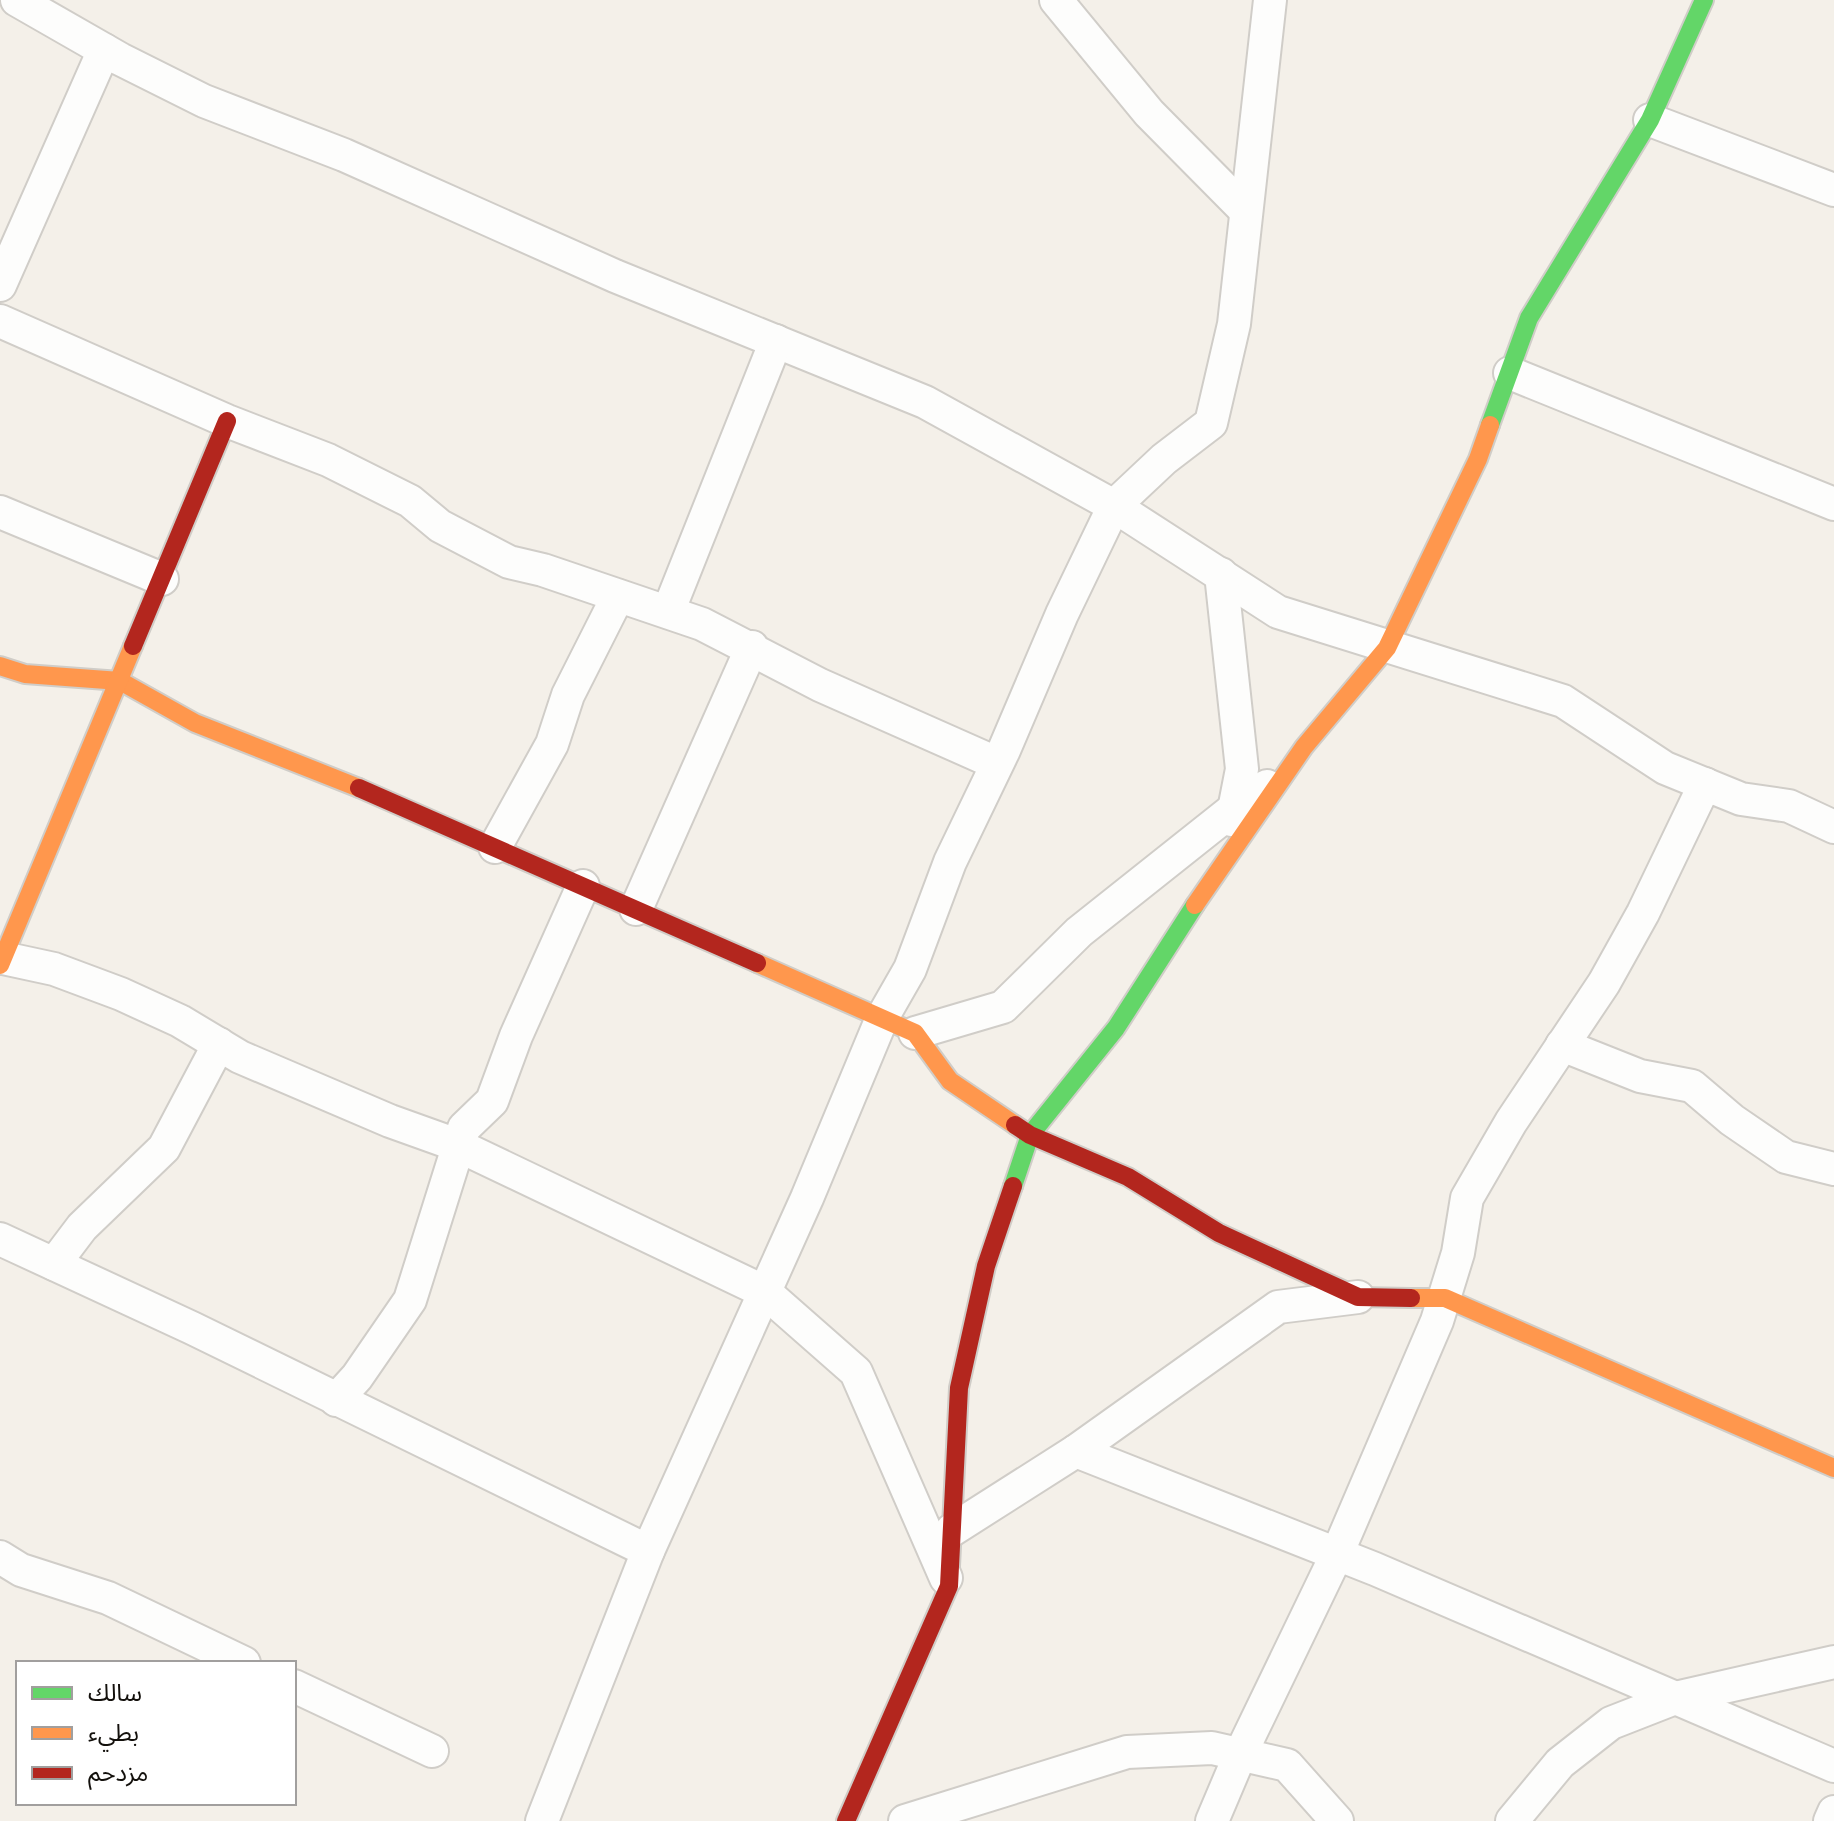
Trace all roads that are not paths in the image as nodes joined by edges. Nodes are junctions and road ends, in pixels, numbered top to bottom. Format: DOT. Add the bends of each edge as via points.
graph roads {
  1 [pos="17,0"];
  2 [pos="1056,0"];
  3 [pos="1270,0"];
  4 [pos="1704,0"];
  5 [pos="104,50"];
  6 [pos="1650,120"];
  7 [pos="1834,190"];
  8 [pos="1246,211"];
  9 [pos="0,285"];
  10 [pos="0,321"];
  11 [pos="776,341"];
  12 [pos="1510,373"];
  13 [pos="227,421"];
  14 [pos="1834,504"];
  15 [pos="1114,506"];
  16 [pos="0,512"];
  17 [pos="1221,574"];
  18 [pos="162,579"];
  19 [pos="618,596"];
  20 [pos="668,612"];
  21 [pos="752,647"];
  22 [pos="1387,648"];
  23 [pos="0,666"];
  24 [pos="120,681"];
  25 [pos="996,763"];
  26 [pos="1285,775"];
  27 [pos="1705,784"];
  28 [pos="1235,808"];
  29 [pos="1834,827"];
  30 [pos="495,847"];
  31 [pos="1225,858"];
  32 [pos="583,886"];
  33 [pos="636,909"];
  34 [pos="1,962"];
  35 [pos="882,1018"];
  36 [pos="915,1033"];
  37 [pos="219,1044"];
  38 [pos="1562,1045"];
  39 [pos="1030,1135"];
  40 [pos="457,1145"];
  41 [pos="1834,1169"];
  42 [pos="0,1239"];
  43 [pos="54,1264"];
  44 [pos="765,1292"];
  45 [pos="1358,1297"];
  46 [pos="1445,1298"];
  47 [pos="336,1400"];
  48 [pos="1076,1451"];
  49 [pos="1834,1468"];
  50 [pos="952,1530"];
  51 [pos="648,1551"];
  52 [pos="1337,1554"];
  53 [pos="0,1557"];
  54 [pos="949,1586"];
  55 [pos="240,1661"];
  56 [pos="1834,1662"];
  57 [pos="296,1687"];
  58 [pos="1675,1698"];
  59 [pos="432,1751"];
  60 [pos="1240,1755"];
  61 [pos="1834,1766"];
  62 [pos="1834,1812"];
  63 [pos="542,1821"];
  64 [pos="846,1821"];
  65 [pos="905,1821"];
  66 [pos="1212,1821"];
  67 [pos="1337,1821"];
  68 [pos="1512,1821"];
  69 [pos="1830,1821"];
  1 -- 5 [label="street"];
  2 -- 8 [label="street" via="1149,113"];
  3 -- 8 [label="street"];
  4 -- 6 [label="street"];
  5 -- 9 [label="street"];
  5 -- 11 [label="street" via="204,101 344,155"];
  6 -- 7 [label="street"];
  6 -- 12 [label="street" via="1529,318"];
  8 -- 15 [label="street" via="1234,324 1211,423"];
  10 -- 13 [label="street"];
  11 -- 15 [label="street" via="925,402"];
  11 -- 20 [label="street"];
  12 -- 14 [label="street"];
  12 -- 22 [label="street" via="1478,459"];
  13 -- 18 [label="street"];
  13 -- 19 [label="street" via="328,460 410,501 440,526 509,562"];
  15 -- 17 [label="street"];
  15 -- 25 [label="street"];
  16 -- 18 [label="street"];
  17 -- 22 [label="street" via="1278,612"];
  17 -- 28 [label="street" via="1242,769"];
  18 -- 24 [label="street"];
  19 -- 20 [label="street"];
  19 -- 30 [label="street" via="568,695 552,744"];
  20 -- 21 [label="street"];
  21 -- 25 [label="street" via="820,685"];
  21 -- 33 [label="street"];
  22 -- 26 [label="street"];
  22 -- 27 [label="street" via="1563,701 1665,768"];
  23 -- 24 [label="street" via="25,674"];
  24 -- 30 [label="street" via="195,723"];
  24 -- 34 [label="street"];
  25 -- 35 [label="street" via="950,862 910,969"];
  26 -- 28 [label="street"];
  26 -- 31 [label="street"];
  27 -- 29 [label="street" via="1741,799 1789,806"];
  27 -- 38 [label="street" via="1643,913"];
  28 -- 31 [label="street"];
  28 -- 36 [label="street" via="1079,932 1003,1007"];
  30 -- 32 [label="street"];
  31 -- 39 [label="street" via="1116,1028"];
  32 -- 33 [label="street"];
  32 -- 40 [label="street" via="492,1101 464,1128"];
  33 -- 35 [label="street"];
  34 -- 37 [label="street" via="54,969 121,994"];
  35 -- 36 [label="street"];
  35 -- 44 [label="street"];
  36 -- 39 [label="street" via="950,1081"];
  37 -- 40 [label="street" via="390,1121"];
  37 -- 43 [label="street" via="164,1148 91,1217"];
  38 -- 41 [label="street" via="1640,1076 1692,1086 1786,1157"];
  38 -- 46 [label="street" via="1467,1198"];
  39 -- 45 [label="street" via="1128,1177 1219,1233"];
  39 -- 50 [label="street" via="986,1266 959,1388"];
  40 -- 44 [label="street"];
  40 -- 47 [label="street" via="410,1300"];
  42 -- 43 [label="street"];
  43 -- 47 [label="street"];
  44 -- 51 [label="street"];
  44 -- 54 [label="street" via="856,1372"];
  45 -- 46 [label="street"];
  45 -- 48 [label="street" via="1278,1307"];
  46 -- 49 [label="street"];
  46 -- 52 [label="street"];
  47 -- 51 [label="street"];
  48 -- 50 [label="street"];
  48 -- 52 [label="street"];
  50 -- 54 [label="street"];
  51 -- 63 [label="street"];
  52 -- 58 [label="street"];
  52 -- 60 [label="street"];
  53 -- 55 [label="street" via="21,1570 108,1598"];
  54 -- 64 [label="street"];
  56 -- 58 [label="street"];
  57 -- 59 [label="street"];
  58 -- 61 [label="street"];
  58 -- 68 [label="street" via="1611,1723 1560,1763"];
  60 -- 65 [label="street" via="1212,1748 1127,1752"];
  60 -- 66 [label="street"];
  60 -- 67 [label="street" via="1287,1765"];
  62 -- 69 [label="street"];
}
